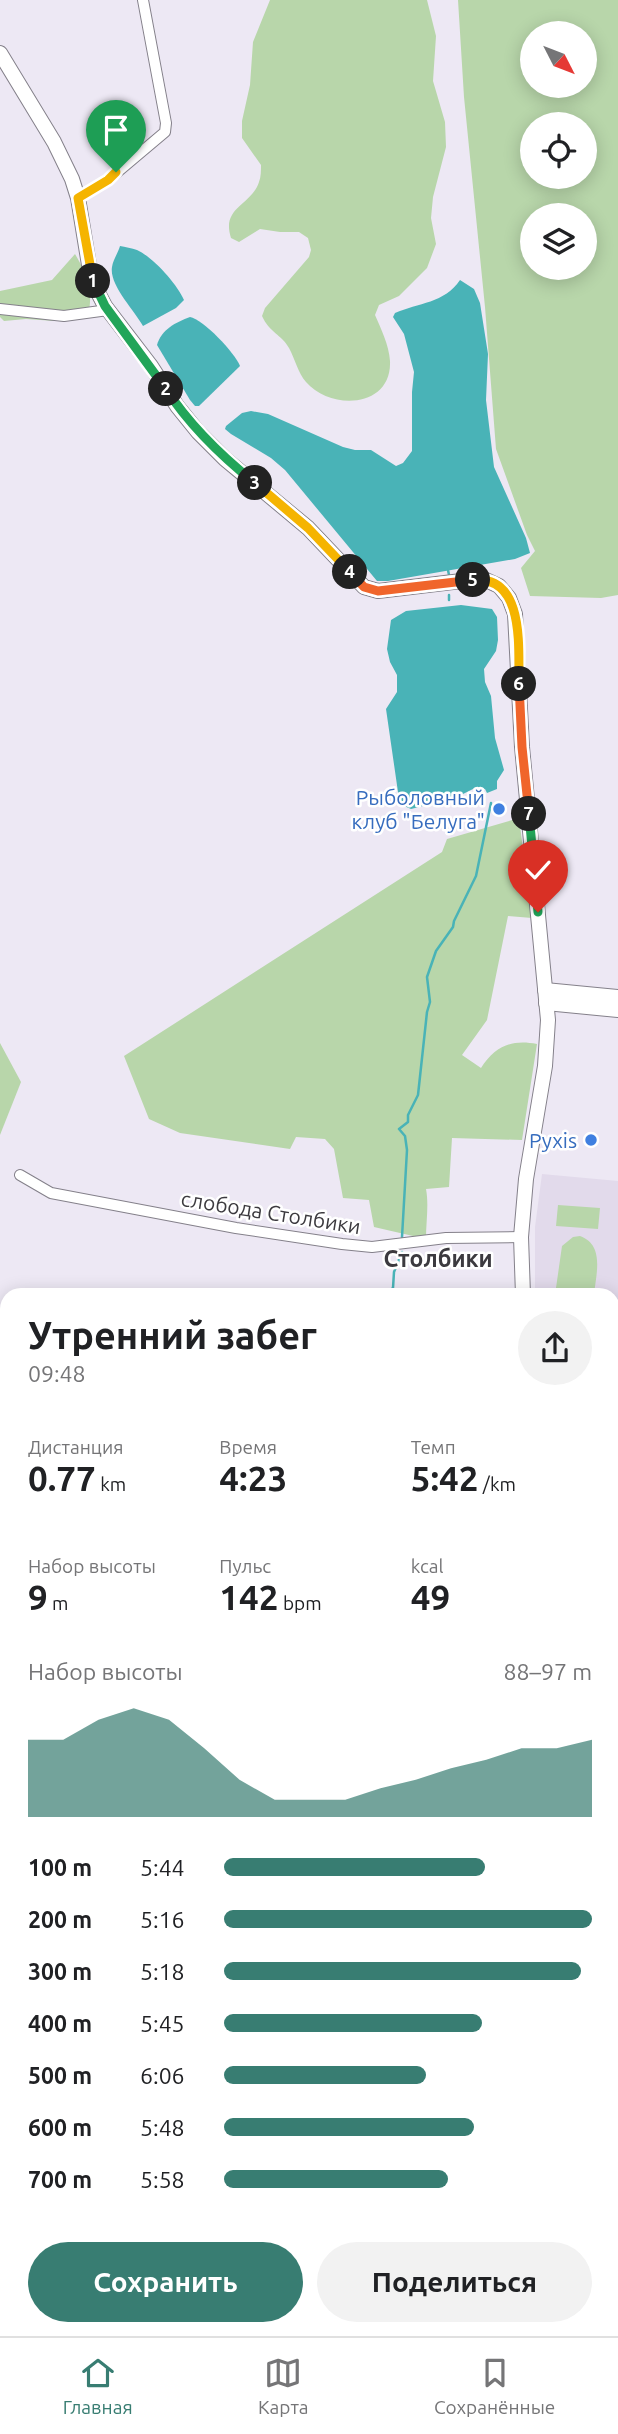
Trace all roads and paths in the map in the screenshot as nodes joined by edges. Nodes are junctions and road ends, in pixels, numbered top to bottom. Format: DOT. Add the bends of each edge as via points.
graph roads {
  1 [pos="143,0"];
  2 [pos="0,53"];
  3 [pos="78,198"];
  4 [pos="0,309"];
  5 [pos="108,310"];
  6 [pos="546,997"];
  7 [pos="618,997"];
  8 [pos="618,1010"];
  9 [pos="20,1175"];
  10 [pos="521,1237"];
  11 [pos="523,1288"];
  1 -- 3 [label="street" via="165,132 108,180"];
  2 -- 3 [label="main road" via="54,142"];
  3 -- 5 [label="main road" via="95,288"];
  4 -- 5 [label="street" via="64,316"];
  5 -- 6 [label="main road" via="198,432 308,528 364,587 378,591 478,579 493,582 509,597 517,629 522,747"];
  6 -- 7 [label="main road"];
  6 -- 8 [label="main road"];
  6 -- 10 [label="main road" via="547,1048"];
  9 -- 10 [label="street, слобода Столбики" via="51,1193 342,1244 381,1247 446,1238"];
  10 -- 11 [label="main road"];
}
